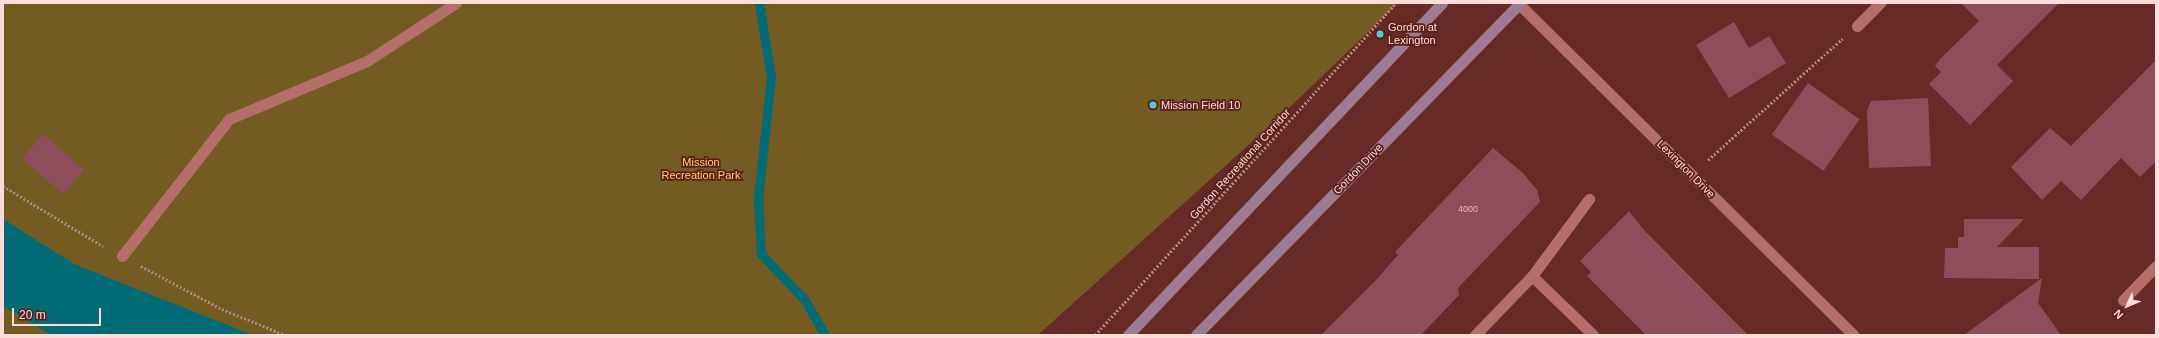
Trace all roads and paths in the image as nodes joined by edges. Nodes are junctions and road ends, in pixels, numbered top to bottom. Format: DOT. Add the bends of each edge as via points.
graph roads {
  1 [pos="456,3"];
  2 [pos="1396,3"];
  3 [pos="1442,3"];
  4 [pos="1519,3"];
  5 [pos="1880,3"];
  6 [pos="1857,26"];
  7 [pos="1691,175"];
  8 [pos="1589,199"];
  9 [pos="122,256"];
  10 [pos="2156,266"];
  11 [pos="1532,276"];
  12 [pos="2123,300"];
  13 [pos="1095,335"];
  14 [pos="1128,335"];
  15 [pos="1196,335"];
  16 [pos="1476,335"];
  17 [pos="1593,335"];
  18 [pos="1854,335"];
  1 -- 9 [label="street" via="367,62 229,118"];
  2 -- 13 [label="path, Gordon Recreational Corridor"];
  3 -- 14 [label="main road"];
  4 -- 7 [label="street, Lexington Drive"];
  4 -- 15 [label="main road, Gordon Drive"];
  5 -- 6 [label="street"];
  6 -- 7 [label="path"];
  7 -- 18 [label="street, Lexington Drive"];
  8 -- 11 [label="street"];
  10 -- 12 [label="street"];
  11 -- 16 [label="street"];
  11 -- 17 [label="street"];
}
